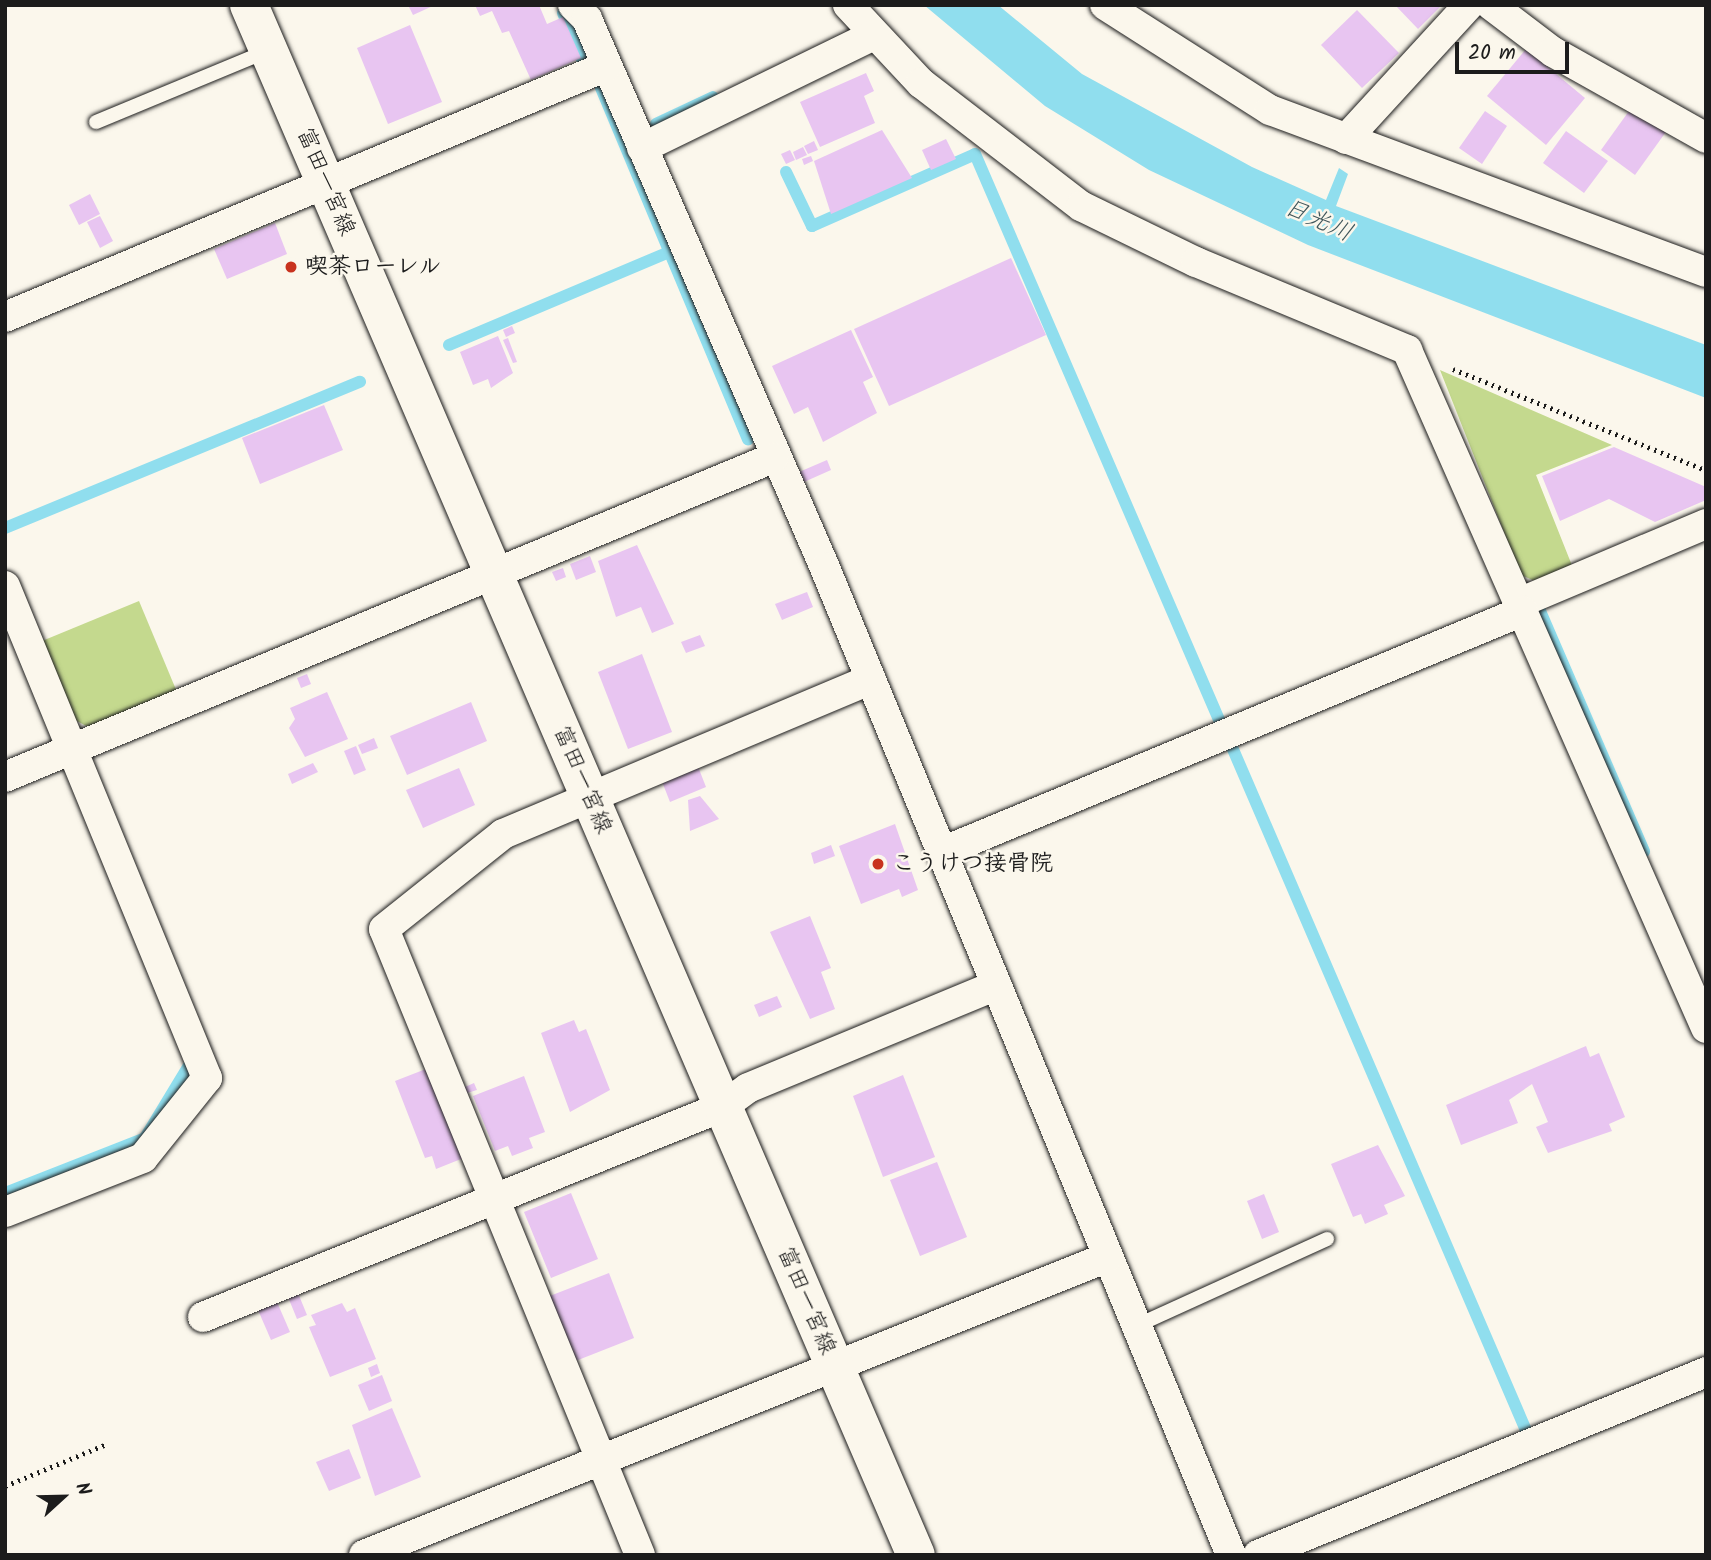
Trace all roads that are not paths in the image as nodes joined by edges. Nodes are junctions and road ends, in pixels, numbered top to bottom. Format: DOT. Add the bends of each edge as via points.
graph roads {
  1 [pos="249,5"];
  2 [pos="573,5"];
  3 [pos="848,5"];
  4 [pos="1105,5"];
  5 [pos="1469,5"];
  6 [pos="1491,5"];
  7 [pos="874,35"];
  8 [pos="268,50"];
  9 [pos="607,66"];
  10 [pos="96,122"];
  11 [pos="1706,138"];
  12 [pos="1346,139"];
  13 [pos="642,148"];
  14 [pos="326,184"];
  15 [pos="1706,272"];
  16 [pos="5,317"];
  17 [pos="773,458"];
  18 [pos="1706,524"];
  19 [pos="491,570"];
  20 [pos="5,586"];
  21 [pos="1521,607"];
  22 [pos="871,678"];
  23 [pos="73,749"];
  24 [pos="5,777"];
  25 [pos="589,796"];
  26 [pos="942,852"];
  27 [pos="997,985"];
  28 [pos="1706,1028"];
  29 [pos="722,1107"];
  30 [pos="495,1198"];
  31 [pos="5,1212"];
  32 [pos="1327,1239"];
  33 [pos="1108,1257"];
  34 [pos="203,1317"];
  35 [pos="1136,1326"];
  36 [pos="833,1363"];
  37 [pos="1706,1372"];
  38 [pos="600,1458"];
  39 [pos="364,1555"];
  40 [pos="640,1555"];
  41 [pos="916,1555"];
  42 [pos="1231,1555"];
  43 [pos="1258,1555"];
  1 -- 8 [label="main road, 富田一宮線"];
  2 -- 9 [label="street" via="582,9"];
  3 -- 7 [label="street"];
  4 -- 12 [label="street" via="1270,110"];
  5 -- 12 [label="street"];
  6 -- 11 [label="street" via="1553,52"];
  7 -- 13 [label="street"];
  7 -- 21 [label="street" via="982,135 1081,206 1196,262 1406,351"];
  8 -- 10 [label="lane"];
  8 -- 14 [label="main road, 富田一宮線"];
  9 -- 13 [label="street"];
  9 -- 14 [label="street"];
  12 -- 15 [label="street"];
  13 -- 17 [label="street"];
  14 -- 16 [label="street"];
  14 -- 19 [label="main road, 富田一宮線"];
  17 -- 19 [label="street"];
  17 -- 22 [label="street"];
  18 -- 21 [label="street"];
  19 -- 23 [label="street"];
  19 -- 25 [label="main road, 富田一宮線"];
  20 -- 23 [label="street"];
  21 -- 26 [label="street"];
  21 -- 28 [label="street"];
  22 -- 25 [label="street"];
  22 -- 26 [label="street"];
  23 -- 24 [label="street"];
  23 -- 31 [label="street" via="207,1078 143,1158"];
  25 -- 29 [label="main road, 富田一宮線"];
  25 -- 30 [label="street" via="503,834 384,929"];
  26 -- 27 [label="street"];
  27 -- 29 [label="street" via="748,1088"];
  27 -- 33 [label="street"];
  29 -- 30 [label="street"];
  29 -- 36 [label="main road, 富田一宮線"];
  30 -- 34 [label="street"];
  30 -- 38 [label="street"];
  32 -- 35 [label="lane"];
  33 -- 35 [label="street"];
  33 -- 36 [label="street" via="864,1358"];
  35 -- 42 [label="street"];
  36 -- 38 [label="street"];
  36 -- 41 [label="main road, 富田一宮線"];
  37 -- 43 [label="street"];
  38 -- 39 [label="street"];
  38 -- 40 [label="street"];
}
